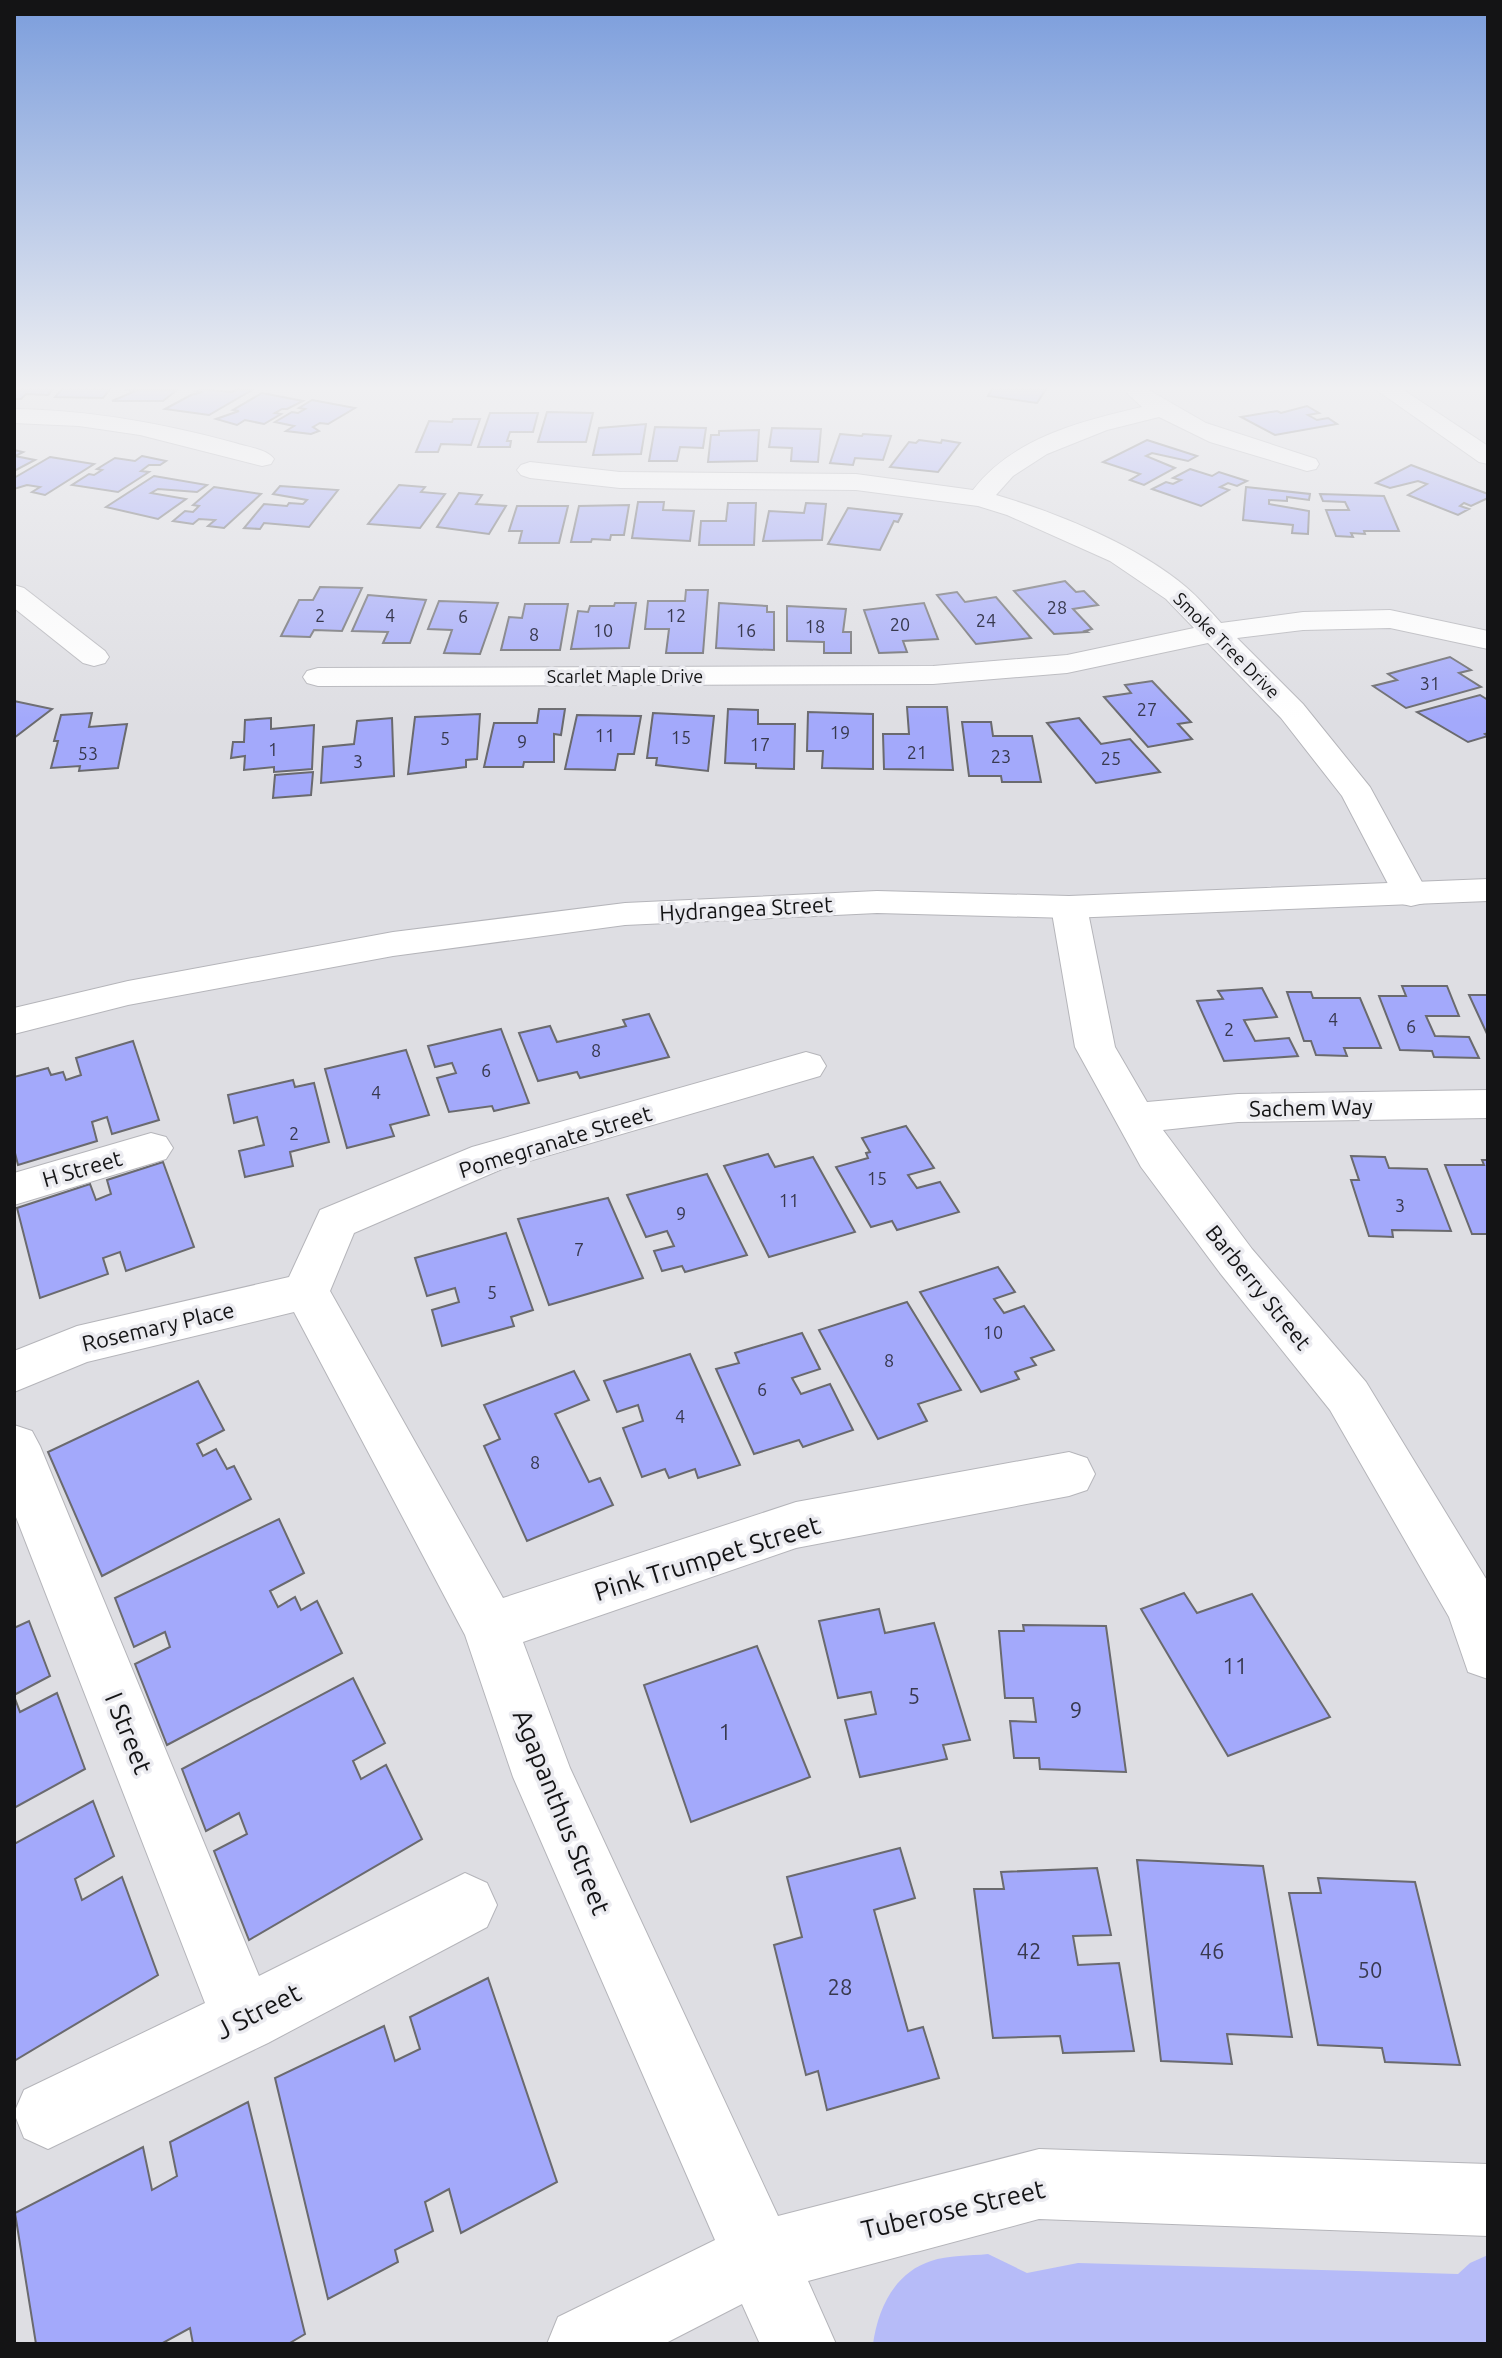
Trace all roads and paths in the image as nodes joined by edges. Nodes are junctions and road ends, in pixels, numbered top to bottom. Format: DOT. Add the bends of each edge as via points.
graph roads {
  1 [pos="980,499"];
  2 [pos="14,594"];
  3 [pos="1216,632"];
  4 [pos="1488,640"];
  5 [pos="94,657"];
  6 [pos="1067,664"];
  7 [pos="933,675"];
  8 [pos="318,677"];
  9 [pos="1488,890"];
  10 [pos="1411,895"];
  11 [pos="1069,907"];
  12 [pos="14,1021"];
  13 [pos="806,1066"];
  14 [pos="1488,1104"];
  15 [pos="1135,1118"];
  16 [pos="151,1148"];
  17 [pos="14,1189"];
  18 [pos="306,1291"];
  19 [pos="14,1372"];
  20 [pos="14,1446"];
  21 [pos="1069,1474"];
  22 [pos="490,1628"];
  23 [pos="1488,1653"];
  24 [pos="465,1905"];
  25 [pos="244,2019"];
  26 [pos="48,2114"];
  27 [pos="1488,2200"];
  28 [pos="757,2258"];
  29 [pos="585,2344"];
  30 [pos="798,2344"];
  1 -- 3 [label="street, Smoke Tree Drive" via="1016,509 1120,555 1176,593"];
  2 -- 5 [label="street"];
  3 -- 4 [label="street, Scarlet Maple Drive" via="1303,621 1390,619"];
  3 -- 6 [label="street, Scarlet Maple Drive"];
  3 -- 10 [label="street, Smoke Tree Drive" via="1292,711 1358,794"];
  6 -- 7 [label="street, Scarlet Maple Drive"];
  6 -- 7 [label="street, Scarlet Maple Drive" via="1049,689 1025,697 977,692"];
  7 -- 8 [label="street, Scarlet Maple Drive"];
  9 -- 10 [label="street, Hydrangea Street"];
  10 -- 11 [label="street, Hydrangea Street"];
  11 -- 12 [label="street, Hydrangea Street" via="877,902 625,914 393,944 128,993"];
  11 -- 15 [label="street, Barberry Street" via="1095,1047"];
  13 -- 18 [label="street, Pomegranate Street" via="487,1158 336,1222"];
  14 -- 15 [label="street, Sachem Way" via="1238,1108"];
  15 -- 23 [label="street, Barberry Street" via="1156,1156 1236,1261 1348,1396 1474,1609"];
  16 -- 17 [label="street, H Street"];
  18 -- 19 [label="street, Rosemary Place" via="77,1345"];
  18 -- 22 [label="street, Agapanthus Street"];
  20 -- 25 [label="street, I Street"];
  21 -- 22 [label="street, Pink Trumpet Street" via="796,1525"];
  22 -- 28 [label="street, Agapanthus Street" via="543,1777"];
  24 -- 25 [label="street, J Street"];
  25 -- 26 [label="street, J Street"];
  27 -- 28 [label="street, Tuberose Street" via="1039,2184"];
  28 -- 29 [label="street, Tuberose Street"];
  28 -- 30 [label="street, Agapanthus Street"];
}
